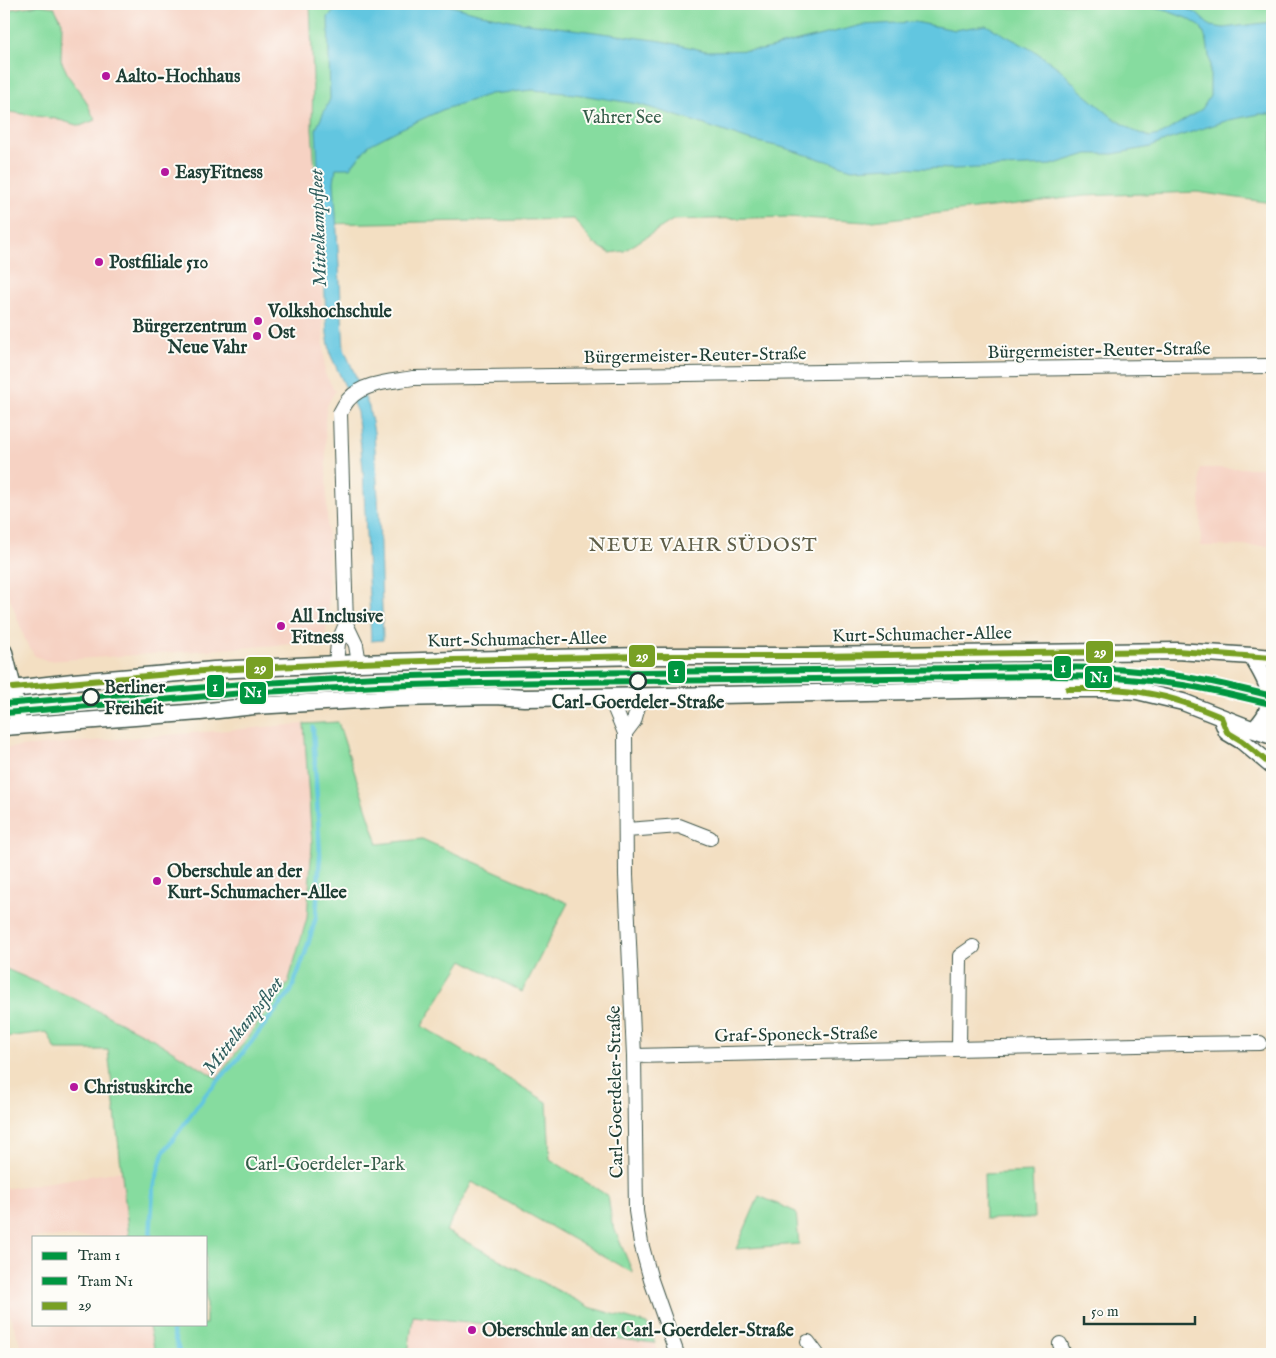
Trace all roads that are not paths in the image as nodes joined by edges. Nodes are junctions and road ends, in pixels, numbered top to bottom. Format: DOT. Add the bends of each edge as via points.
graph roads {
  1 [pos="1272,366"];
  2 [pos="346,624"];
  3 [pos="4,652"];
  4 [pos="1252,656"];
  5 [pos="1272,658"];
  6 [pos="360,663"];
  7 [pos="336,664"];
  8 [pos="9,689"];
  9 [pos="610,696"];
  10 [pos="641,696"];
  11 [pos="1221,717"];
  12 [pos="11,726"];
  13 [pos="1254,730"];
  14 [pos="625,733"];
  15 [pos="1272,736"];
  16 [pos="1272,766"];
  17 [pos="627,830"];
  18 [pos="710,838"];
  19 [pos="973,946"];
  20 [pos="1260,1043"];
  21 [pos="959,1049"];
  22 [pos="634,1056"];
  23 [pos="808,1342"];
  24 [pos="677,1354"];
  25 [pos="818,1354"];
  1 -- 2 [label="street, Bürgermeister-Reuter-Straße" via="413,378 384,383 363,389 348,400 340,413"];
  2 -- 6 [label="street, Bürgermeister-Reuter-Straße" via="356,644"];
  2 -- 7 [label="street, Bürgermeister-Reuter-Straße" via="338,643"];
  3 -- 8 [label="street"];
  4 -- 5 [label="street, Kurt-Schumacher-Allee"];
  4 -- 6 [label="street, Kurt-Schumacher-Allee" via="1177,651 643,656"];
  4 -- 13 [label="street" via="1269,687 1270,696 1266,714"];
  6 -- 7 [label="street, Kurt-Schumacher-Allee"];
  7 -- 8 [label="street, Kurt-Schumacher-Allee" via="214,670"];
  8 -- 12 [label="street"];
  9 -- 10 [label="street"];
  9 -- 12 [label="street" via="396,698"];
  9 -- 14 [label="street, Carl-Goerdeler-Straße"];
  10 -- 11 [label="street" via="1101,689 1137,691 1173,699"];
  10 -- 14 [label="street, Carl-Goerdeler-Straße" via="634,721"];
  11 -- 13 [label="street"];
  11 -- 16 [label="street" via="1227,732"];
  13 -- 15 [label="street"];
  14 -- 17 [label="street, Carl-Goerdeler-Straße"];
  17 -- 18 [label="street" via="679,826"];
  17 -- 22 [label="street, Carl-Goerdeler-Straße"];
  19 -- 21 [label="street" via="960,956"];
  20 -- 21 [label="street, Graf-Sponeck-Straße"];
  21 -- 22 [label="street, Graf-Sponeck-Straße"];
  22 -- 24 [label="street, Carl-Goerdeler-Straße" via="636,1210 651,1280"];
  23 -- 25 [label="street"];
}
